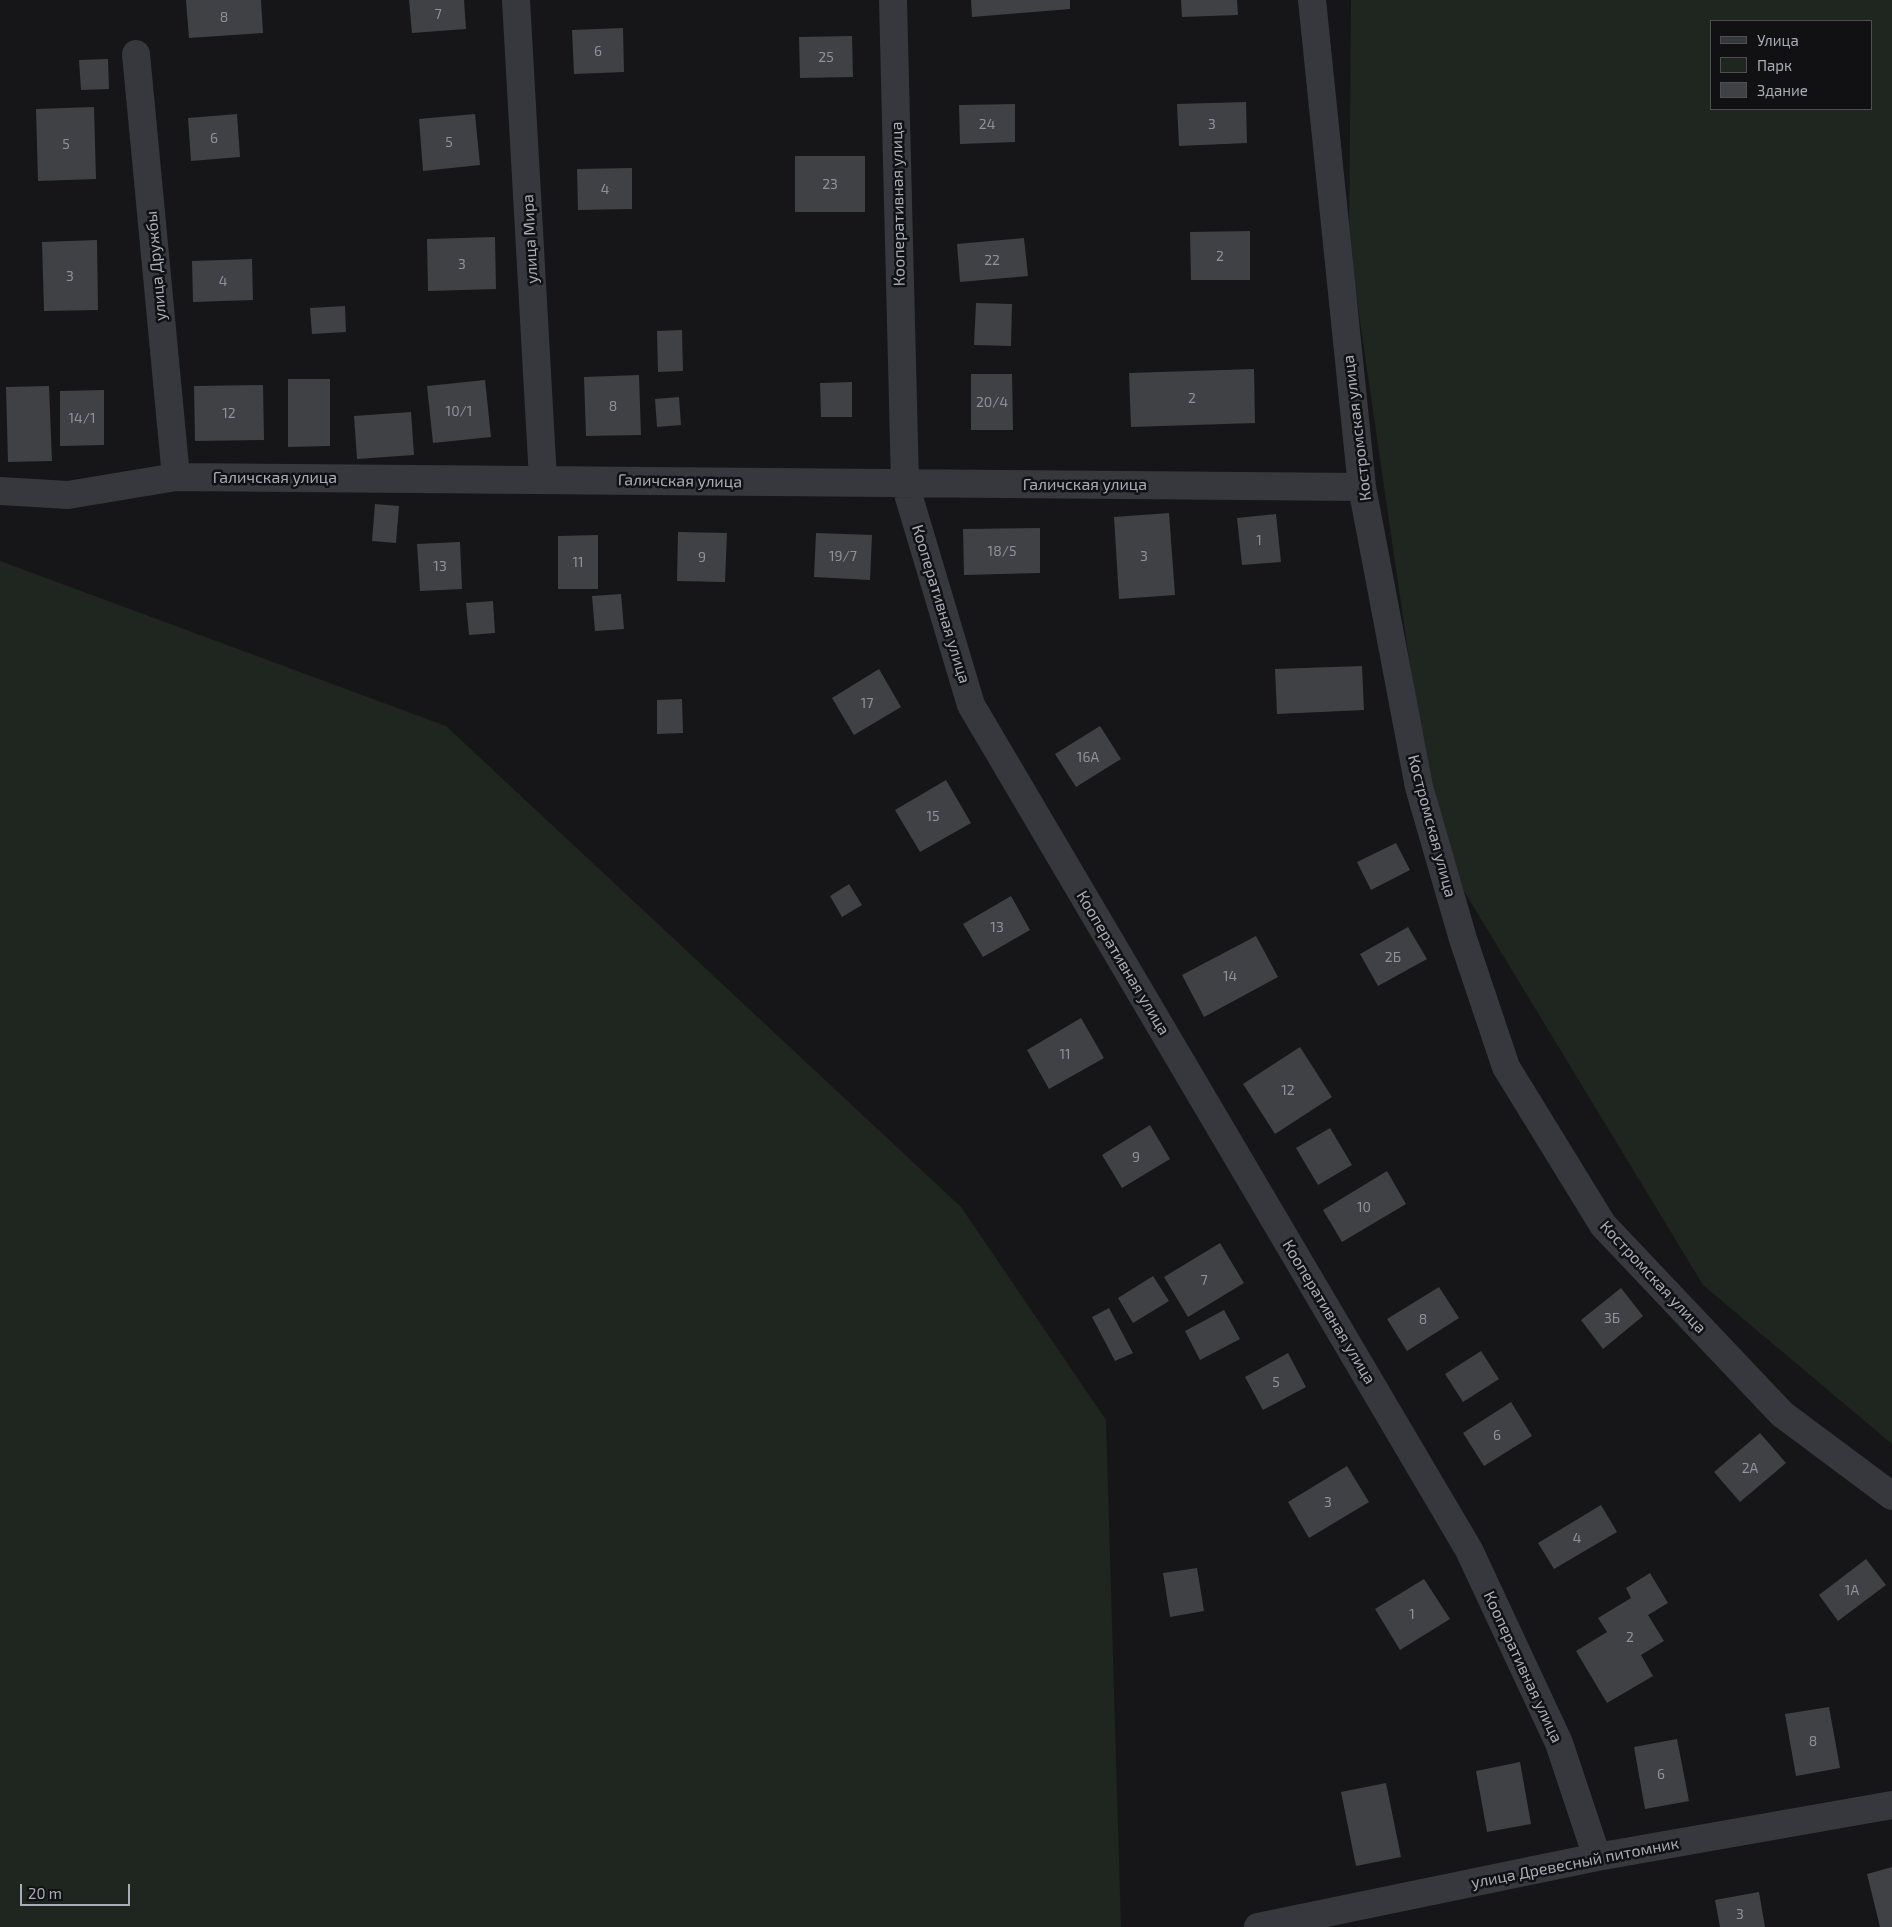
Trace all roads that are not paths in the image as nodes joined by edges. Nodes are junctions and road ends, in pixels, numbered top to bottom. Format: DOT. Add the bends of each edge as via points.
graph roads {
  1 [pos="516,0"];
  2 [pos="893,0"];
  3 [pos="1312,0"];
  4 [pos="136,54"];
  5 [pos="176,477"];
  6 [pos="543,479"];
  7 [pos="905,484"];
  8 [pos="1362,487"];
  9 [pos="0,491"];
  10 [pos="1892,1496"];
  11 [pos="1892,1805"];
  12 [pos="1596,1857"];
  13 [pos="1258,1927"];
  1 -- 6 [label="street, улица Мира"];
  2 -- 7 [label="street, Кооперативная улица"];
  3 -- 8 [label="street, Костромская улица"];
  4 -- 5 [label="street, улица Дружбы"];
  5 -- 6 [label="street, Галичская улица"];
  5 -- 9 [label="street, Галичская улица" via="68,496"];
  6 -- 7 [label="street, Галичская улица"];
  7 -- 8 [label="street, Галичская улица"];
  7 -- 12 [label="street, Кооперативная улица" via="971,705 1469,1550 1559,1744"];
  8 -- 10 [label="street, Костромская улица" via="1419,787 1463,939 1506,1068 1603,1225 1782,1414"];
  11 -- 12 [label="street, улица Древесный питомник"];
  12 -- 13 [label="street, улица Древесный питомник"];
}
